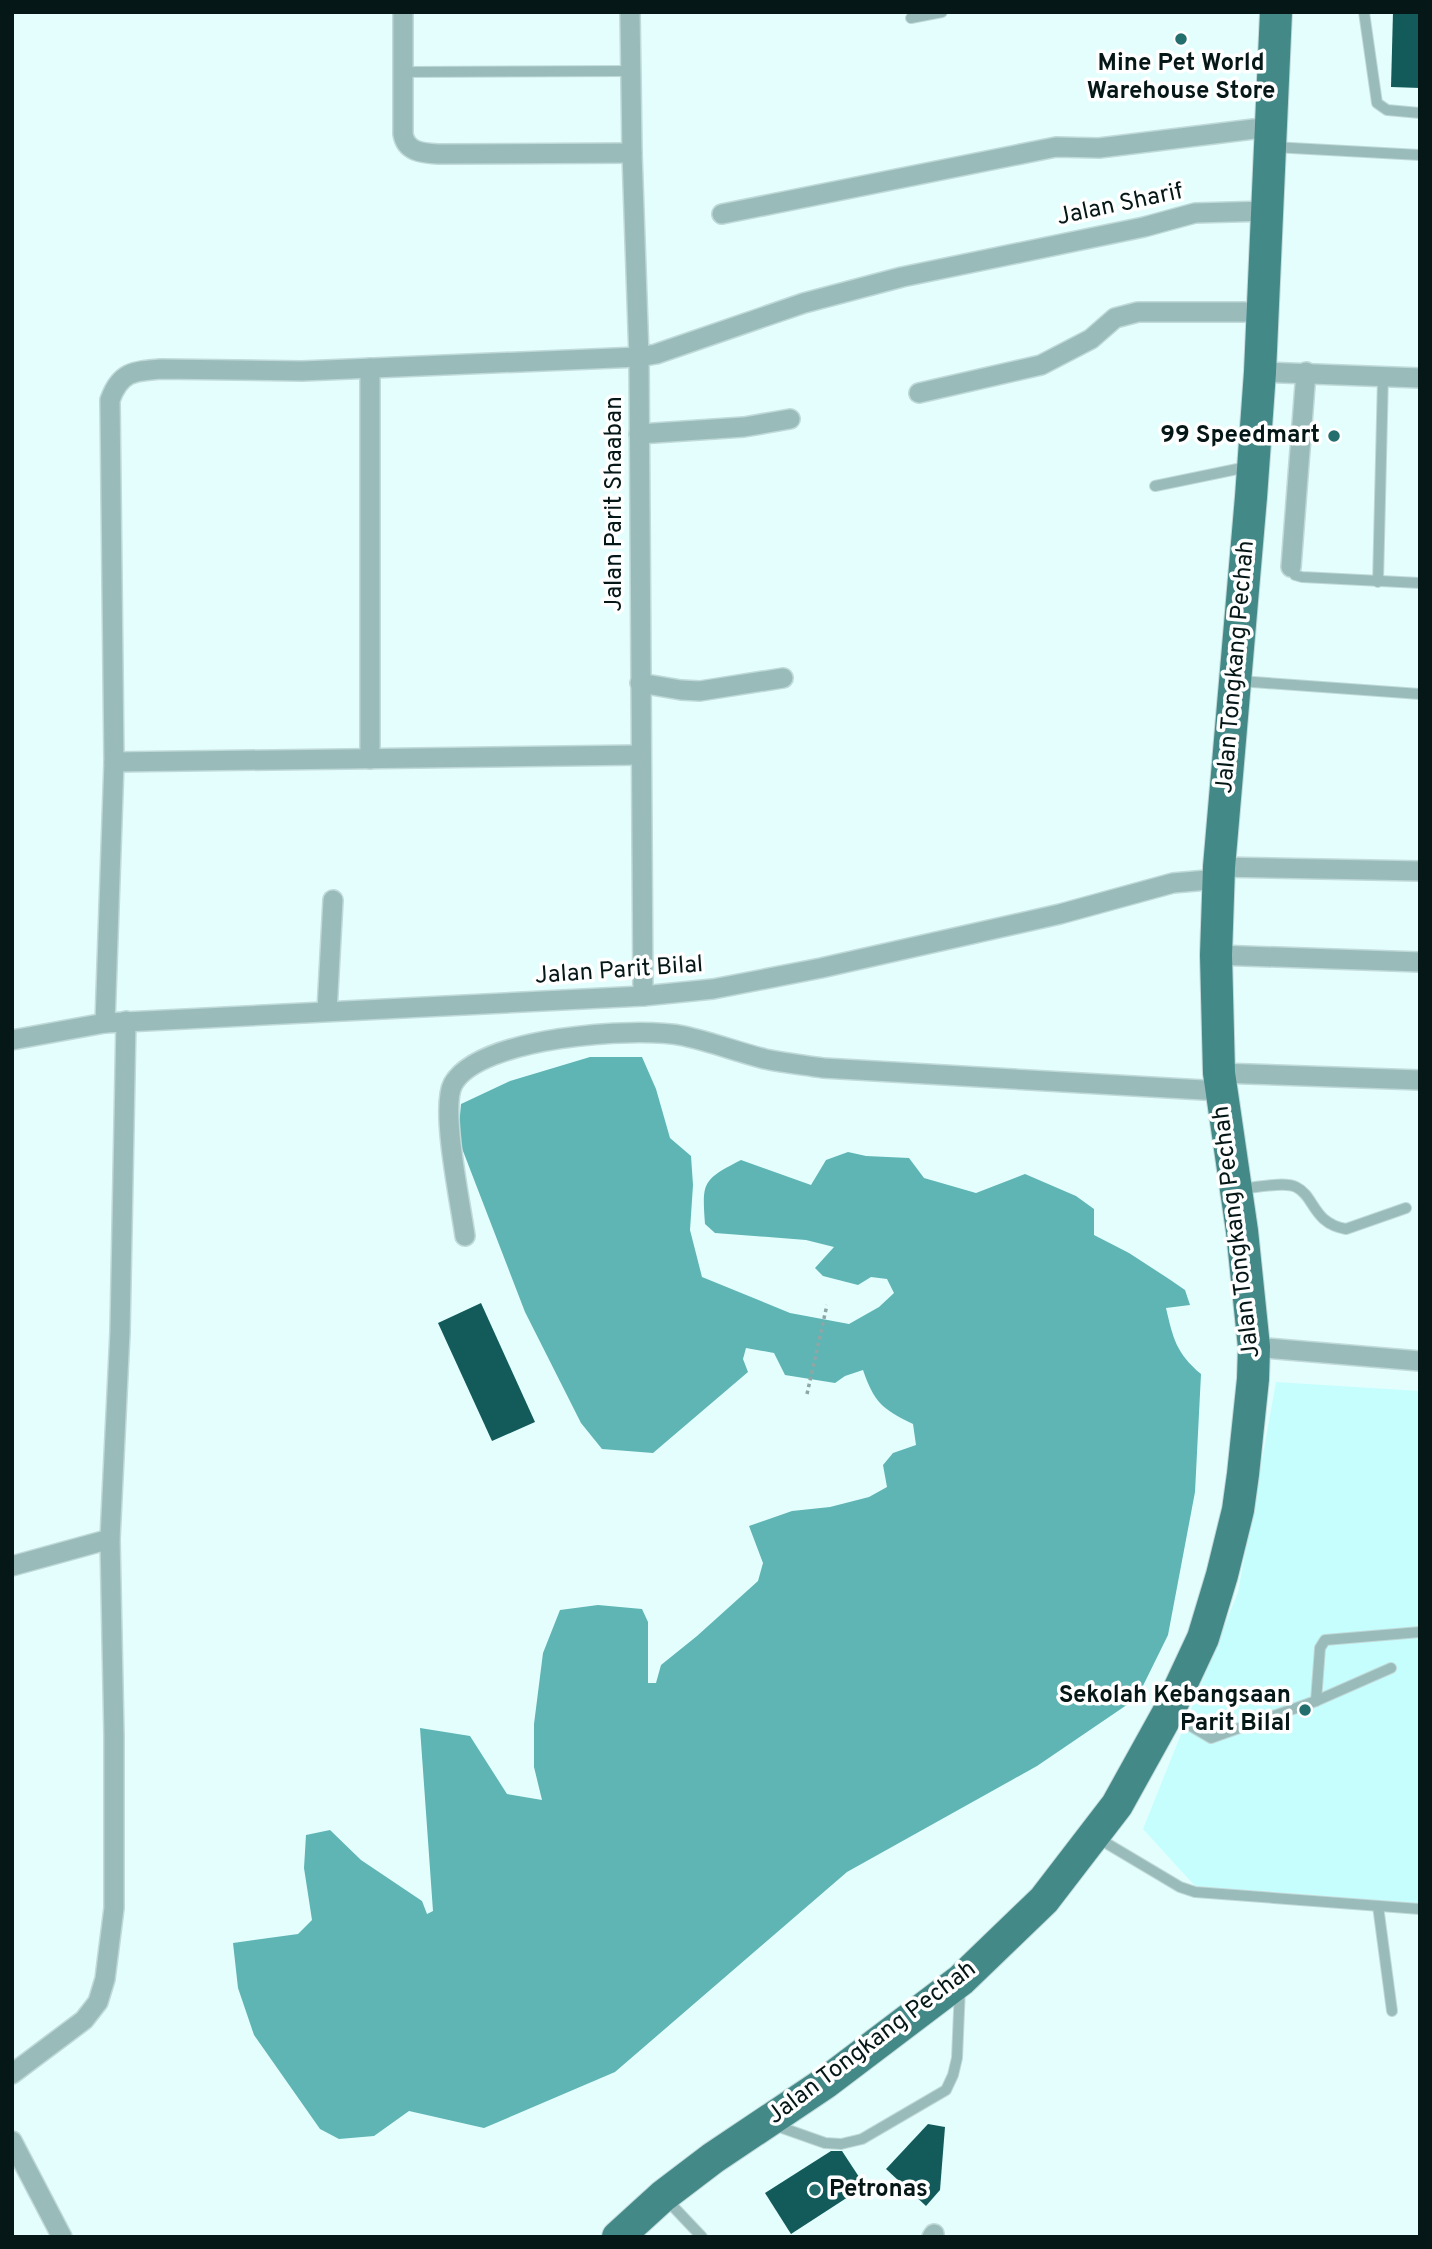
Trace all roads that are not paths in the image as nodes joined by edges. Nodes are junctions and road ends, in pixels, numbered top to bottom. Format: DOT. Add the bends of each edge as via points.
graph roads {
  1 [pos="403,12"];
  2 [pos="630,12"];
  3 [pos="942,12"];
  4 [pos="1276,12"];
  5 [pos="1364,12"];
  6 [pos="911,18"];
  7 [pos="631,71"];
  8 [pos="402,72"];
  9 [pos="1420,113"];
  10 [pos="1270,137"];
  11 [pos="632,153"];
  12 [pos="1420,155"];
  13 [pos="1268,211"];
  14 [pos="722,214"];
  15 [pos="1262,312"];
  16 [pos="648,355"];
  17 [pos="370,368"];
  18 [pos="1287,373"];
  19 [pos="1383,376"];
  20 [pos="1420,378"];
  21 [pos="919,393"];
  22 [pos="790,419"];
  23 [pos="649,434"];
  24 [pos="1254,466"];
  25 [pos="1155,486"];
  26 [pos="1291,567"];
  27 [pos="1378,582"];
  28 [pos="1420,583"];
  29 [pos="783,678"];
  30 [pos="1235,681"];
  31 [pos="649,684"];
  32 [pos="1420,694"];
  33 [pos="640,755"];
  34 [pos="370,759"];
  35 [pos="114,762"];
  36 [pos="1420,871"];
  37 [pos="1219,873"];
  38 [pos="333,900"];
  39 [pos="1216,954"];
  40 [pos="1420,962"];
  41 [pos="643,996"];
  42 [pos="327,1011"];
  43 [pos="126,1021"];
  44 [pos="105,1023"];
  45 [pos="12,1040"];
  46 [pos="1420,1080"];
  47 [pos="1220,1082"];
  48 [pos="1236,1189"];
  49 [pos="1406,1208"];
  50 [pos="465,1236"];
  51 [pos="1254,1347"];
  52 [pos="1420,1361"];
  53 [pos="110,1539"];
  54 [pos="12,1566"];
  55 [pos="1420,1632"];
  56 [pos="1391,1668"];
  57 [pos="1316,1701"];
  58 [pos="1168,1713"];
  59 [pos="1094,1835"];
  60 [pos="1378,1906"];
  61 [pos="1420,1909"];
  62 [pos="961,1980"];
  63 [pos="1392,2011"];
  64 [pos="12,2074"];
  65 [pos="766,2123"];
  66 [pos="12,2141"];
  67 [pos="663,2196"];
  68 [pos="62,2237"];
  69 [pos="618,2237"];
  70 [pos="702,2237"];
  1 -- 8 [label="street"];
  2 -- 7 [label="street, Jalan Parit Shaaban"];
  3 -- 6 [label="lane"];
  4 -- 10 [label="main road, Jalan Tongkang Pechah"];
  5 -- 9 [label="lane" via="1377,103 1387,110"];
  7 -- 8 [label="lane"];
  7 -- 11 [label="street, Jalan Parit Shaaban"];
  8 -- 11 [label="street" via="404,143 422,153"];
  10 -- 12 [label="lane"];
  10 -- 13 [label="main road, Jalan Tongkang Pechah"];
  10 -- 14 [label="street" via="1056,147"];
  11 -- 16 [label="street, Jalan Parit Shaaban"];
  13 -- 15 [label="main road, Jalan Tongkang Pechah"];
  13 -- 16 [label="street, Jalan Sharif" via="1195,213 984,258 804,303"];
  15 -- 18 [label="main road, Jalan Tongkang Pechah"];
  15 -- 21 [label="street" via="1138,312 1115,318 1090,339 1041,365"];
  16 -- 17 [label="street, Jalan Sharif"];
  16 -- 23 [label="street, Jalan Parit Shaaban"];
  17 -- 34 [label="street"];
  17 -- 35 [label="street, Jalan Sharif" via="141,370 123,376 115,386 110,400"];
  18 -- 19 [label="street"];
  18 -- 24 [label="main road, Jalan Tongkang Pechah"];
  18 -- 26 [label="street"];
  19 -- 20 [label="street"];
  19 -- 27 [label="lane"];
  22 -- 23 [label="street"];
  23 -- 31 [label="street, Jalan Parit Shaaban"];
  24 -- 25 [label="lane"];
  24 -- 30 [label="main road, Jalan Tongkang Pechah"];
  26 -- 27 [label="lane" via="1302,577"];
  27 -- 28 [label="lane"];
  29 -- 31 [label="street" via="700,691"];
  30 -- 32 [label="lane"];
  30 -- 37 [label="main road, Jalan Tongkang Pechah"];
  31 -- 33 [label="street, Jalan Parit Shaaban"];
  33 -- 34 [label="street"];
  33 -- 41 [label="street, Jalan Parit Shaaban"];
  34 -- 35 [label="street"];
  35 -- 44 [label="street"];
  36 -- 37 [label="street, Jalan Parit Bilal"];
  37 -- 39 [label="main road, Jalan Tongkang Pechah"];
  37 -- 41 [label="street, Jalan Parit Bilal" via="821,968 713,989"];
  38 -- 42 [label="street"];
  39 -- 40 [label="street"];
  39 -- 47 [label="main road, Jalan Tongkang Pechah"];
  41 -- 42 [label="street, Jalan Parit Bilal"];
  42 -- 43 [label="street, Jalan Parit Bilal"];
  43 -- 44 [label="street, Jalan Parit Bilal"];
  43 -- 53 [label="street" via="120,1332"];
  44 -- 45 [label="street, Jalan Parit Bilal"];
  46 -- 47 [label="street"];
  47 -- 48 [label="main road, Jalan Tongkang Pechah"];
  47 -- 50 [label="street" via="823,1068 767,1059 683,1036 643,1032 592,1033 510,1049 466,1068 452,1086 448,1117"];
  48 -- 49 [label="lane" via="1298,1187 1318,1215 1346,1229"];
  48 -- 51 [label="main road, Jalan Tongkang Pechah"];
  51 -- 52 [label="street"];
  51 -- 58 [label="main road, Jalan Tongkang Pechah" via="1238,1510 1203,1638"];
  53 -- 54 [label="street"];
  53 -- 64 [label="street" via="114,1908 105,1979 99,2003 84,2020"];
  55 -- 57 [label="lane" via="1325,1640 1320,1648"];
  56 -- 57 [label="lane"];
  57 -- 58 [label="lane" via="1211,1738"];
  58 -- 59 [label="main road, Jalan Tongkang Pechah" via="1117,1805"];
  59 -- 60 [label="lane" via="1195,1892"];
  59 -- 62 [label="main road, Jalan Tongkang Pechah" via="1044,1900"];
  60 -- 61 [label="lane"];
  60 -- 63 [label="lane"];
  62 -- 65 [label="main road, Jalan Tongkang Pechah"];
  62 -- 65 [label="lane" via="957,2058 946,2090 862,2139 841,2144"];
  65 -- 67 [label="main road, Jalan Tongkang Pechah"];
  66 -- 68 [label="street"];
  67 -- 69 [label="main road, Jalan Tongkang Pechah"];
  67 -- 70 [label="lane"];
}
